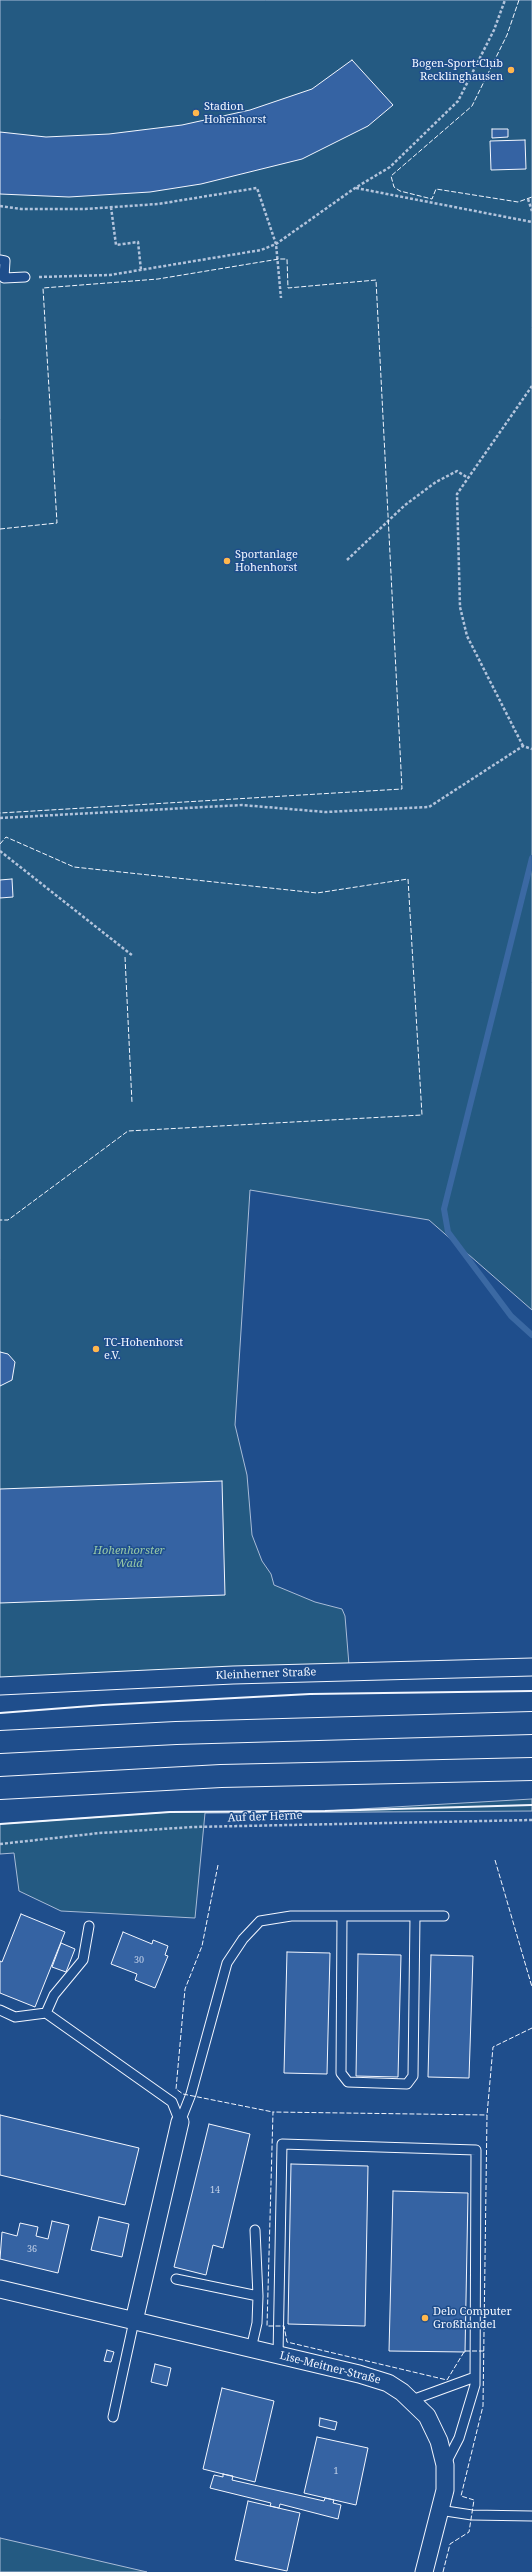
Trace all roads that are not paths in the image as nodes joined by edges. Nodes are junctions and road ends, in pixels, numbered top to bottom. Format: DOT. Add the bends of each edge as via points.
graph roads {
  1 [pos="0,260"];
  2 [pos="25,277"];
  3 [pos="532,1667"];
  4 [pos="0,1686"];
  5 [pos="532,1723"];
  6 [pos="0,1742"];
  7 [pos="532,1769"];
  8 [pos="0,1788"];
  9 [pos="342,1916"];
  10 [pos="415,1916"];
  11 [pos="444,1916"];
  12 [pos="89,1926"];
  13 [pos="0,2010"];
  14 [pos="46,2013"];
  15 [pos="180,2122"];
  16 [pos="255,2230"];
  17 [pos="176,2280"];
  18 [pos="0,2289"];
  19 [pos="258,2296"];
  20 [pos="134,2321"];
  21 [pos="251,2349"];
  22 [pos="278,2355"];
  23 [pos="475,2378"];
  24 [pos="412,2400"];
  25 [pos="113,2417"];
  26 [pos="445,2465"];
  27 [pos="439,2510"];
  28 [pos="532,2516"];
  29 [pos="424,2572"];
  1 -- 2 [label="lane" via="5,260 4,278"];
  3 -- 4 [label="street, Kleinherner Straße" via="233,1675"];
  5 -- 6 [label="highway" via="184,1732"];
  7 -- 8 [label="highway" via="221,1776"];
  9 -- 10 [label="lane"];
  9 -- 10 [label="lane" via="341,2073 348,2082 406,2084 413,2076"];
  9 -- 15 [label="lane" via="291,1916 260,1921 243,1939 227,1963 191,2094"];
  10 -- 11 [label="lane"];
  12 -- 14 [label="lane" via="83,1960 54,1995"];
  13 -- 14 [label="lane" via="15,2017"];
  14 -- 15 [label="lane" via="172,2102"];
  15 -- 20 [label="street"];
  16 -- 19 [label="lane"];
  17 -- 19 [label="lane"];
  18 -- 20 [label="street, Lise-Meitner-Straße"];
  19 -- 21 [label="lane" via="257,2323"];
  20 -- 21 [label="street, Lise-Meitner-Straße"];
  20 -- 25 [label="lane"];
  21 -- 22 [label="street, Lise-Meitner-Straße"];
  22 -- 23 [label="lane" via="282,2144 476,2150"];
  22 -- 24 [label="street, Lise-Meitner-Straße" via="388,2383"];
  23 -- 24 [label="lane"];
  23 -- 26 [label="lane" via="459,2438"];
  24 -- 26 [label="street, Lise-Meitner-Straße" via="427,2416 439,2441"];
  26 -- 27 [label="street, Lise-Meitner-Straße" via="445,2490"];
  27 -- 28 [label="lane" via="472,2516"];
  27 -- 29 [label="street, Lise-Meitner-Straße"];
}
